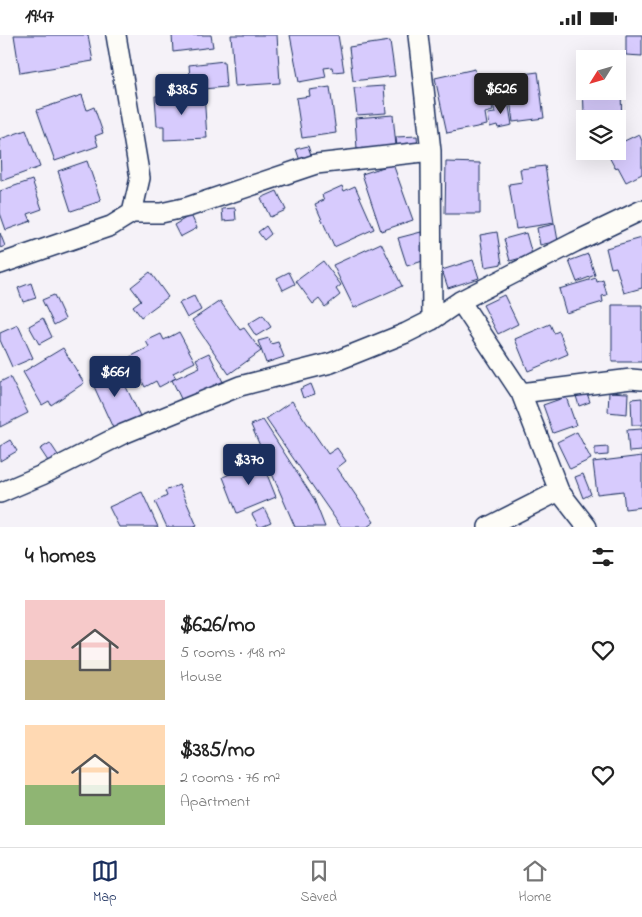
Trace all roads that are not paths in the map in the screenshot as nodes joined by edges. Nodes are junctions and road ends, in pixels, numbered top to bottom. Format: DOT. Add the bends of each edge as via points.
graph roads {
  1 [pos="116,35"];
  2 [pos="418,35"];
  3 [pos="430,151"];
  4 [pos="642,210"];
  5 [pos="132,213"];
  6 [pos="0,263"];
  7 [pos="460,301"];
  8 [pos="432,321"];
  9 [pos="642,380"];
  10 [pos="521,393"];
  11 [pos="559,491"];
  12 [pos="0,493"];
  13 [pos="488,527"];
  14 [pos="587,527"];
  1 -- 5 [label="street" via="140,178"];
  2 -- 3 [label="street"];
  3 -- 5 [label="street" via="316,164 188,207 161,213"];
  3 -- 8 [label="street"];
  4 -- 7 [label="street"];
  5 -- 6 [label="street" via="111,226"];
  7 -- 8 [label="street"];
  7 -- 10 [label="street"];
  8 -- 12 [label="street" via="331,363 240,385"];
  9 -- 10 [label="street"];
  10 -- 11 [label="street"];
  11 -- 13 [label="street"];
  11 -- 14 [label="street"];
}
